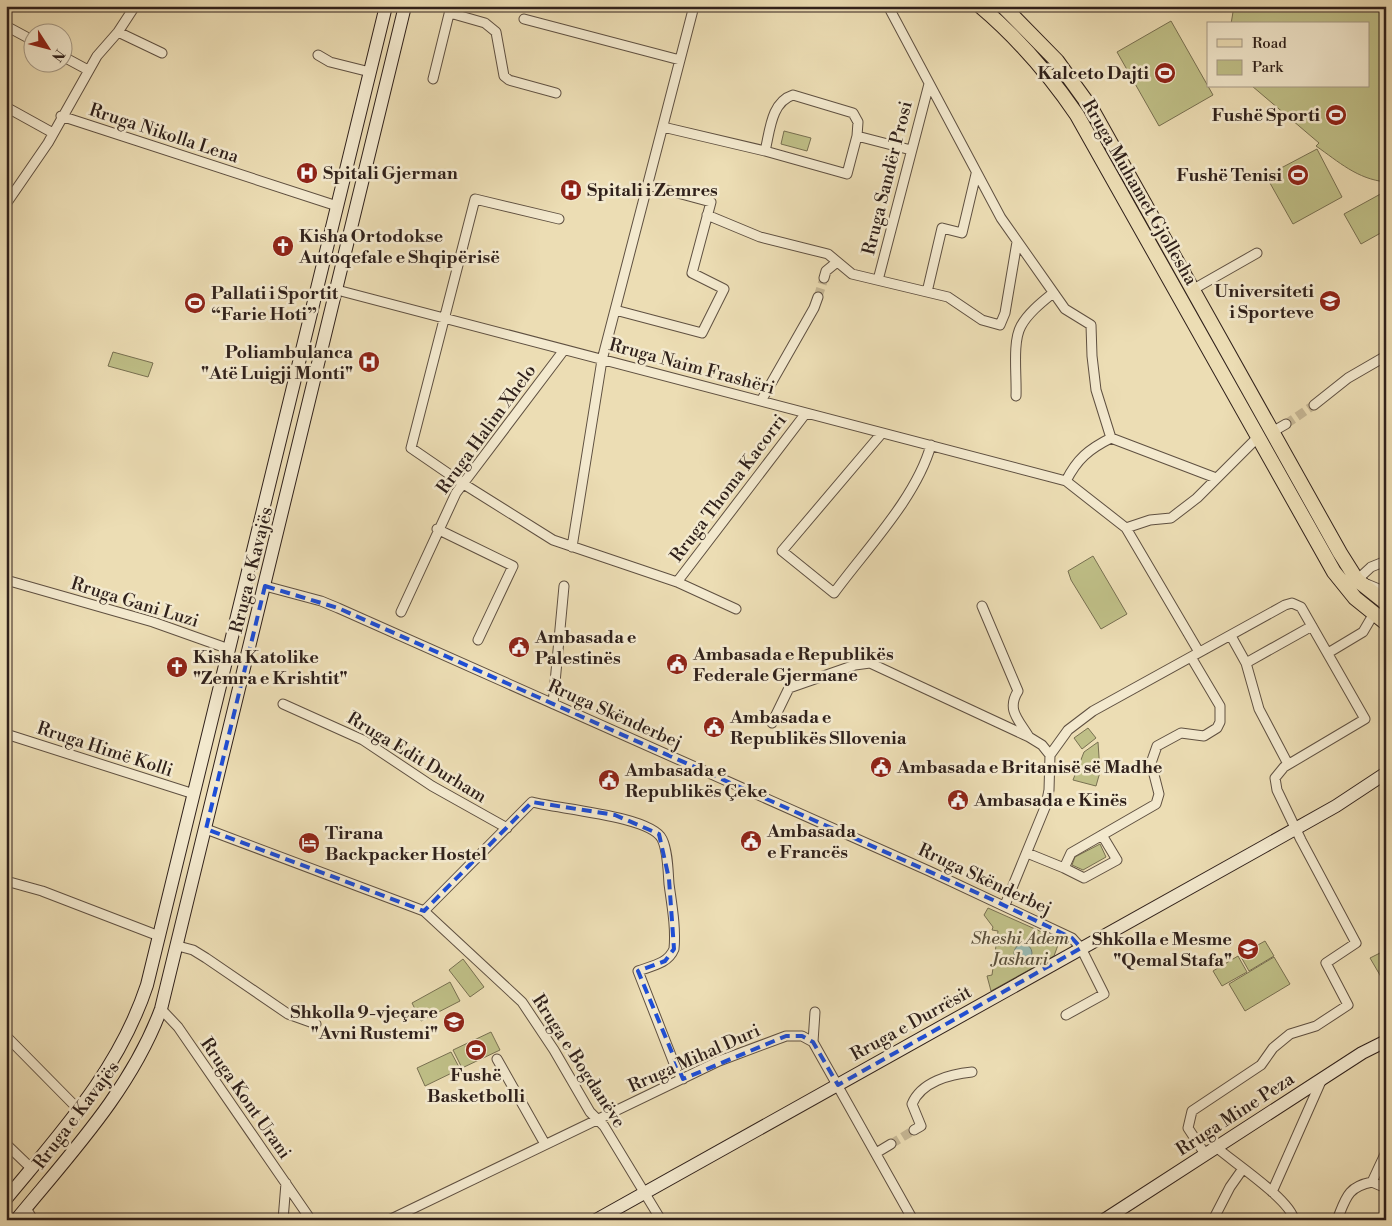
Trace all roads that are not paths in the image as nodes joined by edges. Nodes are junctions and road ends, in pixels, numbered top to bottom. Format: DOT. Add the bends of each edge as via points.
graph roads {
  1 [pos="135,6"];
  2 [pos="386,6"];
  3 [pos="405,6"];
  4 [pos="694,6"];
  5 [pos="888,6"];
  6 [pos="980,6"];
  7 [pos="1003,6"];
  8 [pos="451,10"];
  9 [pos="524,19"];
  10 [pos="6,26"];
  11 [pos="118,32"];
  12 [pos="22,35"];
  13 [pos="162,53"];
  14 [pos="318,55"];
  15 [pos="392,59"];
  16 [pos="373,60"];
  17 [pos="680,60"];
  18 [pos="72,61"];
  19 [pos="88,70"];
  20 [pos="433,79"];
  21 [pos="929,84"];
  22 [pos="556,93"];
  23 [pos="6,107"];
  24 [pos="61,116"];
  25 [pos="663,127"];
  26 [pos="52,133"];
  27 [pos="858,136"];
  28 [pos="765,150"];
  29 [pos="911,150"];
  30 [pos="976,174"];
  31 [pos="648,186"];
  32 [pos="6,204"];
  33 [pos="337,206"];
  34 [pos="707,215"];
  35 [pos="559,219"];
  36 [pos="1017,242"];
  37 [pos="1257,253"];
  38 [pos="838,262"];
  39 [pos="824,278"];
  40 [pos="878,280"];
  41 [pos="337,290"];
  42 [pos="1192,290"];
  43 [pos="926,292"];
  44 [pos="1053,293"];
  45 [pos="818,297"];
  46 [pos="615,310"];
  47 [pos="445,319"];
  48 [pos="564,350"];
  49 [pos="1386,356"];
  50 [pos="602,360"];
  51 [pos="1016,396"];
  52 [pos="762,401"];
  53 [pos="1314,405"];
  54 [pos="806,413"];
  55 [pos="286,417"];
  56 [pos="305,423"];
  57 [pos="1286,424"];
  58 [pos="1272,432"];
  59 [pos="882,433"];
  60 [pos="1258,436"];
  61 [pos="1111,438"];
  62 [pos="931,445"];
  63 [pos="278,447"];
  64 [pos="298,452"];
  65 [pos="1216,478"];
  66 [pos="1066,480"];
  67 [pos="462,484"];
  68 [pos="1126,528"];
  69 [pos="437,529"];
  70 [pos="572,547"];
  71 [pos="1386,561"];
  72 [pos="6,580"];
  73 [pos="1357,580"];
  74 [pos="677,582"];
  75 [pos="265,586"];
  76 [pos="564,586"];
  77 [pos="1386,592"];
  78 [pos="1386,603"];
  79 [pos="982,606"];
  80 [pos="736,609"];
  81 [pos="401,612"];
  82 [pos="1373,615"];
  83 [pos="1386,623"];
  84 [pos="1312,626"];
  85 [pos="1231,636"];
  86 [pos="478,640"];
  87 [pos="229,649"];
  88 [pos="1328,653"];
  89 [pos="1195,654"];
  90 [pos="1246,663"];
  91 [pos="283,704"];
  92 [pos="553,704"];
  93 [pos="772,723"];
  94 [pos="6,734"];
  95 [pos="1029,737"];
  96 [pos="1050,755"];
  97 [pos="1288,764"];
  98 [pos="1386,773"];
  99 [pos="194,794"];
  100 [pos="507,828"];
  101 [pos="1296,828"];
  102 [pos="206,829"];
  103 [pos="1102,835"];
  104 [pos="1027,853"];
  105 [pos="1064,868"];
  106 [pos="6,881"];
  107 [pos="1005,905"];
  108 [pos="424,911"];
  109 [pos="159,936"];
  110 [pos="178,946"];
  111 [pos="1081,948"];
  112 [pos="142,999"];
  113 [pos="161,1009"];
  114 [pos="816,1012"];
  115 [pos="1066,1015"];
  116 [pos="316,1024"];
  117 [pos="6,1036"];
  118 [pos="1386,1041"];
  119 [pos="813,1042"];
  120 [pos="496,1059"];
  121 [pos="972,1072"];
  122 [pos="683,1078"];
  123 [pos="1322,1078"];
  124 [pos="838,1085"];
  125 [pos="79,1110"];
  126 [pos="597,1119"];
  127 [pos="914,1130"];
  128 [pos="6,1144"];
  129 [pos="545,1144"];
  130 [pos="891,1144"];
  131 [pos="1210,1151"];
  132 [pos="1386,1152"];
  133 [pos="876,1153"];
  134 [pos="31,1168"];
  135 [pos="1242,1170"];
  136 [pos="1372,1182"];
  137 [pos="286,1183"];
  138 [pos="1386,1188"];
  139 [pos="1272,1192"];
  140 [pos="644,1193"];
  141 [pos="6,1199"];
  142 [pos="26,1208"];
  143 [pos="16,1220"];
  144 [pos="33,1220"];
  145 [pos="283,1220"];
  146 [pos="311,1220"];
  147 [pos="389,1220"];
  148 [pos="596,1220"];
  149 [pos="661,1220"];
  150 [pos="913,1220"];
  151 [pos="1104,1220"];
  152 [pos="1213,1220"];
  153 [pos="1294,1220"];
  154 [pos="1337,1220"];
  1 -- 11 [label="street, Rruga Nikolla Lena"];
  2 -- 16 [label="main road, Rruga e Kavajës"];
  3 -- 15 [label="main road, Rruga e Kavajës"];
  4 -- 17 [label="street"];
  5 -- 21 [label="street, Rruga Sandër Prosi"];
  6 -- 60 [label="main road, Rruga Muhamet Gjollesha" via="1033,56 1077,116"];
  7 -- 42 [label="main road, Rruga Muhamet Gjollesha" via="1057,61 1091,108"];
  8 -- 20 [label="street"];
  8 -- 22 [label="street" via="491,27 497,37 501,70 509,80"];
  9 -- 17 [label="street"];
  10 -- 12 [label="street"];
  11 -- 13 [label="street"];
  11 -- 19 [label="street, Rruga Nikolla Lena"];
  14 -- 16 [label="street" via="330,62"];
  15 -- 16 [label="main road" via="387,67 379,67"];
  15 -- 16 [label="main road" via="388,46 384,45"];
  15 -- 41 [label="main road, Rruga e Kavajës"];
  16 -- 33 [label="main road, Rruga e Kavajës"];
  17 -- 25 [label="street"];
  18 -- 19 [label="street"];
  19 -- 24 [label="street, Rruga Nikolla Lena"];
  21 -- 29 [label="street, Rruga Sandër Prosi"];
  21 -- 30 [label="street, Rruga Sandër Prosi"];
  23 -- 26 [label="street"];
  24 -- 26 [label="street"];
  24 -- 33 [label="street, Rruga Nikolla Lena"];
  25 -- 28 [label="street"];
  25 -- 31 [label="street"];
  26 -- 32 [label="street"];
  27 -- 28 [label="street" via="848,174"];
  27 -- 28 [label="street" via="858,122 853,113 793,95 776,110"];
  27 -- 29 [label="street"];
  29 -- 40 [label="street, Rruga Sandër Prosi"];
  30 -- 36 [label="street, Rruga Sandër Prosi"];
  30 -- 43 [label="street" via="962,233 942,228"];
  31 -- 34 [label="street" via="711,202"];
  31 -- 46 [label="street"];
  33 -- 55 [label="main road, Rruga e Kavajës"];
  34 -- 38 [label="street" via="760,237 828,254"];
  34 -- 46 [label="street" via="692,273 724,289 702,334"];
  35 -- 47 [label="street" via="475,199"];
  36 -- 43 [label="street" via="1000,325 982,320 948,297"];
  36 -- 44 [label="street, Rruga Sandër Prosi"];
  37 -- 42 [label="street"];
  38 -- 39 [label="street" via="826,271"];
  38 -- 40 [label="street" via="852,274"];
  40 -- 43 [label="street"];
  41 -- 47 [label="street, Rruga Naim Frashëri"];
  41 -- 56 [label="main road, Rruga e Kavajës"];
  42 -- 58 [label="main road, Rruga Muhamet Gjollesha"];
  44 -- 51 [label="street" via="1020,326"];
  44 -- 61 [label="street, Rruga Sandër Prosi" via="1065,308 1091,325 1096,390"];
  45 -- 52 [label="street"];
  46 -- 50 [label="street"];
  47 -- 48 [label="street, Rruga Naim Frashëri"];
  47 -- 67 [label="street" via="411,448"];
  48 -- 50 [label="street, Rruga Naim Frashëri"];
  48 -- 67 [label="street, Rruga Halim Xhelo"];
  49 -- 53 [label="street" via="1348,378"];
  50 -- 52 [label="street, Rruga Naim Frashëri"];
  50 -- 70 [label="street"];
  52 -- 54 [label="street, Rruga Naim Frashëri"];
  54 -- 59 [label="street, Rruga Naim Frashëri"];
  54 -- 74 [label="street, Rruga Thoma Kacorri"];
  55 -- 56 [label="main road" via="293,425"];
  55 -- 63 [label="main road, Rruga e Kavajës"];
  56 -- 64 [label="main road, Rruga e Kavajës"];
  57 -- 58 [label="street"];
  58 -- 73 [label="main road, Rruga Muhamet Gjollesha"];
  59 -- 62 [label="street, Rruga Naim Frashëri"];
  59 -- 62 [label="street" via="782,551 834,593 911,490 925,465"];
  60 -- 65 [label="street"];
  60 -- 82 [label="main road, Rruga Muhamet Gjollesha" via="1334,572"];
  61 -- 65 [label="street"];
  61 -- 66 [label="street" via="1081,457"];
  62 -- 66 [label="street, Rruga Naim Frashëri"];
  63 -- 64 [label="main road" via="288,444"];
  63 -- 87 [label="main road, Rruga e Kavajës"];
  64 -- 75 [label="main road, Rruga e Kavajës"];
  65 -- 68 [label="street" via="1171,518 1150,520"];
  66 -- 68 [label="street, Rruga Naim Frashëri"];
  67 -- 69 [label="street, Rruga Halim Xhelo"];
  67 -- 70 [label="street" via="534,529"];
  68 -- 89 [label="street"];
  69 -- 81 [label="street, Rruga Halim Xhelo"];
  69 -- 86 [label="street" via="514,566"];
  70 -- 74 [label="street"];
  71 -- 73 [label="street" via="1372,567"];
  72 -- 87 [label="street, Rruga Gani Luzi" via="152,622"];
  73 -- 77 [label="street"];
  73 -- 78 [label="main road, Rruga Muhamet Gjollesha"];
  74 -- 80 [label="street"];
  75 -- 92 [label="street, Rruga Skënderbej" via="321,601"];
  75 -- 102 [label="main road, Rruga e Kavajës"];
  76 -- 92 [label="street"];
  79 -- 95 [label="street" via="1018,691 1012,704 1014,711"];
  82 -- 83 [label="main road, Rruga Muhamet Gjollesha"];
  82 -- 88 [label="street" via="1363,632"];
  84 -- 85 [label="street" via="1301,607 1292,603"];
  84 -- 88 [label="street"];
  84 -- 90 [label="street"];
  85 -- 89 [label="street"];
  85 -- 90 [label="street"];
  87 -- 99 [label="main road, Rruga e Kavajës"];
  88 -- 97 [label="street" via="1366,719"];
  89 -- 96 [label="street" via="1093,711 1068,730"];
  89 -- 103 [label="street" via="1220,706 1217,728 1204,736 1181,733 1157,746 1151,763 1160,794 1156,804"];
  90 -- 97 [label="street" via="1267,726"];
  91 -- 100 [label="street, Rruga Edit Durham" via="362,740 432,786"];
  92 -- 107 [label="street, Rruga Skënderbej"];
  93 -- 95 [label="street" via="789,688 862,663 880,666"];
  94 -- 99 [label="street, Rruga Himë Kolli"];
  95 -- 96 [label="street"];
  96 -- 104 [label="street" via="1049,790"];
  97 -- 101 [label="street" via="1279,771 1275,784"];
  98 -- 101 [label="main road, Rruga e Durrësit"];
  99 -- 109 [label="main road, Rruga e Kavajës"];
  100 -- 108 [label="street"];
  100 -- 122 [label="street" via="532,802 615,815 640,824 662,838 669,879 674,949 672,956 665,961 638,971 677,1071"];
  101 -- 111 [label="main road, Rruga e Durrësit"];
  101 -- 131 [label="street" via="1356,943 1326,963 1348,1005 1316,1026 1290,1034 1273,1048 1261,1065 1192,1110 1188,1128"];
  102 -- 108 [label="street, Rruga e Bogdanëve"];
  102 -- 110 [label="main road, Rruga e Kavajës"];
  103 -- 105 [label="street" via="1071,853"];
  103 -- 105 [label="street" via="1117,860 1084,878"];
  104 -- 105 [label="street"];
  104 -- 107 [label="street"];
  106 -- 109 [label="street" via="42,890"];
  107 -- 111 [label="street, Rruga Skënderbej" via="1072,938"];
  108 -- 126 [label="street, Rruga e Bogdanëve" via="522,1002"];
  109 -- 112 [label="main road, Rruga e Kavajës"];
  110 -- 113 [label="main road, Rruga e Kavajës"];
  110 -- 116 [label="street" via="206,958 288,1014"];
  111 -- 115 [label="street" via="1104,994"];
  111 -- 124 [label="main road, Rruga e Durrësit"];
  112 -- 113 [label="main road"];
  112 -- 125 [label="main road, Rruga e Kavajës" via="114,1060"];
  113 -- 137 [label="street, Rruga Kont Urani" via="178,1027"];
  113 -- 142 [label="main road, Rruga e Kavajës" via="150,1037 120,1090"];
  114 -- 119 [label="street"];
  117 -- 125 [label="street"];
  118 -- 123 [label="main road, Rruga Mine Peza"];
  119 -- 122 [label="street, Rruga Mihal Duri" via="802,1036 786,1036"];
  119 -- 124 [label="street"];
  120 -- 129 [label="street"];
  121 -- 127 [label="street" via="945,1077 920,1091 912,1104 921,1126"];
  122 -- 126 [label="street, Rruga Mihal Duri"];
  123 -- 131 [label="main road, Rruga Mine Peza"];
  123 -- 139 [label="street"];
  124 -- 133 [label="street"];
  124 -- 140 [label="main road, Rruga e Durrësit"];
  125 -- 134 [label="main road, Rruga e Kavajës"];
  126 -- 129 [label="street, Rruga Mihal Duri"];
  126 -- 140 [label="street, Rruga e Bogdanëve"];
  128 -- 134 [label="street"];
  129 -- 147 [label="street, Rruga Mihal Duri"];
  130 -- 133 [label="street"];
  131 -- 135 [label="street"];
  131 -- 151 [label="main road, Rruga Mine Peza"];
  132 -- 136 [label="street"];
  133 -- 150 [label="street"];
  134 -- 141 [label="main road, Rruga e Kavajës"];
  135 -- 139 [label="street"];
  135 -- 152 [label="street"];
  136 -- 138 [label="street"];
  136 -- 154 [label="street" via="1355,1186 1348,1193"];
  137 -- 145 [label="street"];
  137 -- 146 [label="street, Rruga Kont Urani"];
  139 -- 153 [label="street" via="1292,1212"];
  140 -- 148 [label="main road, Rruga e Durrësit"];
  140 -- 149 [label="street, Rruga e Bogdanëve"];
  142 -- 143 [label="main road, Rruga e Kavajës"];
  142 -- 144 [label="street"];
}
